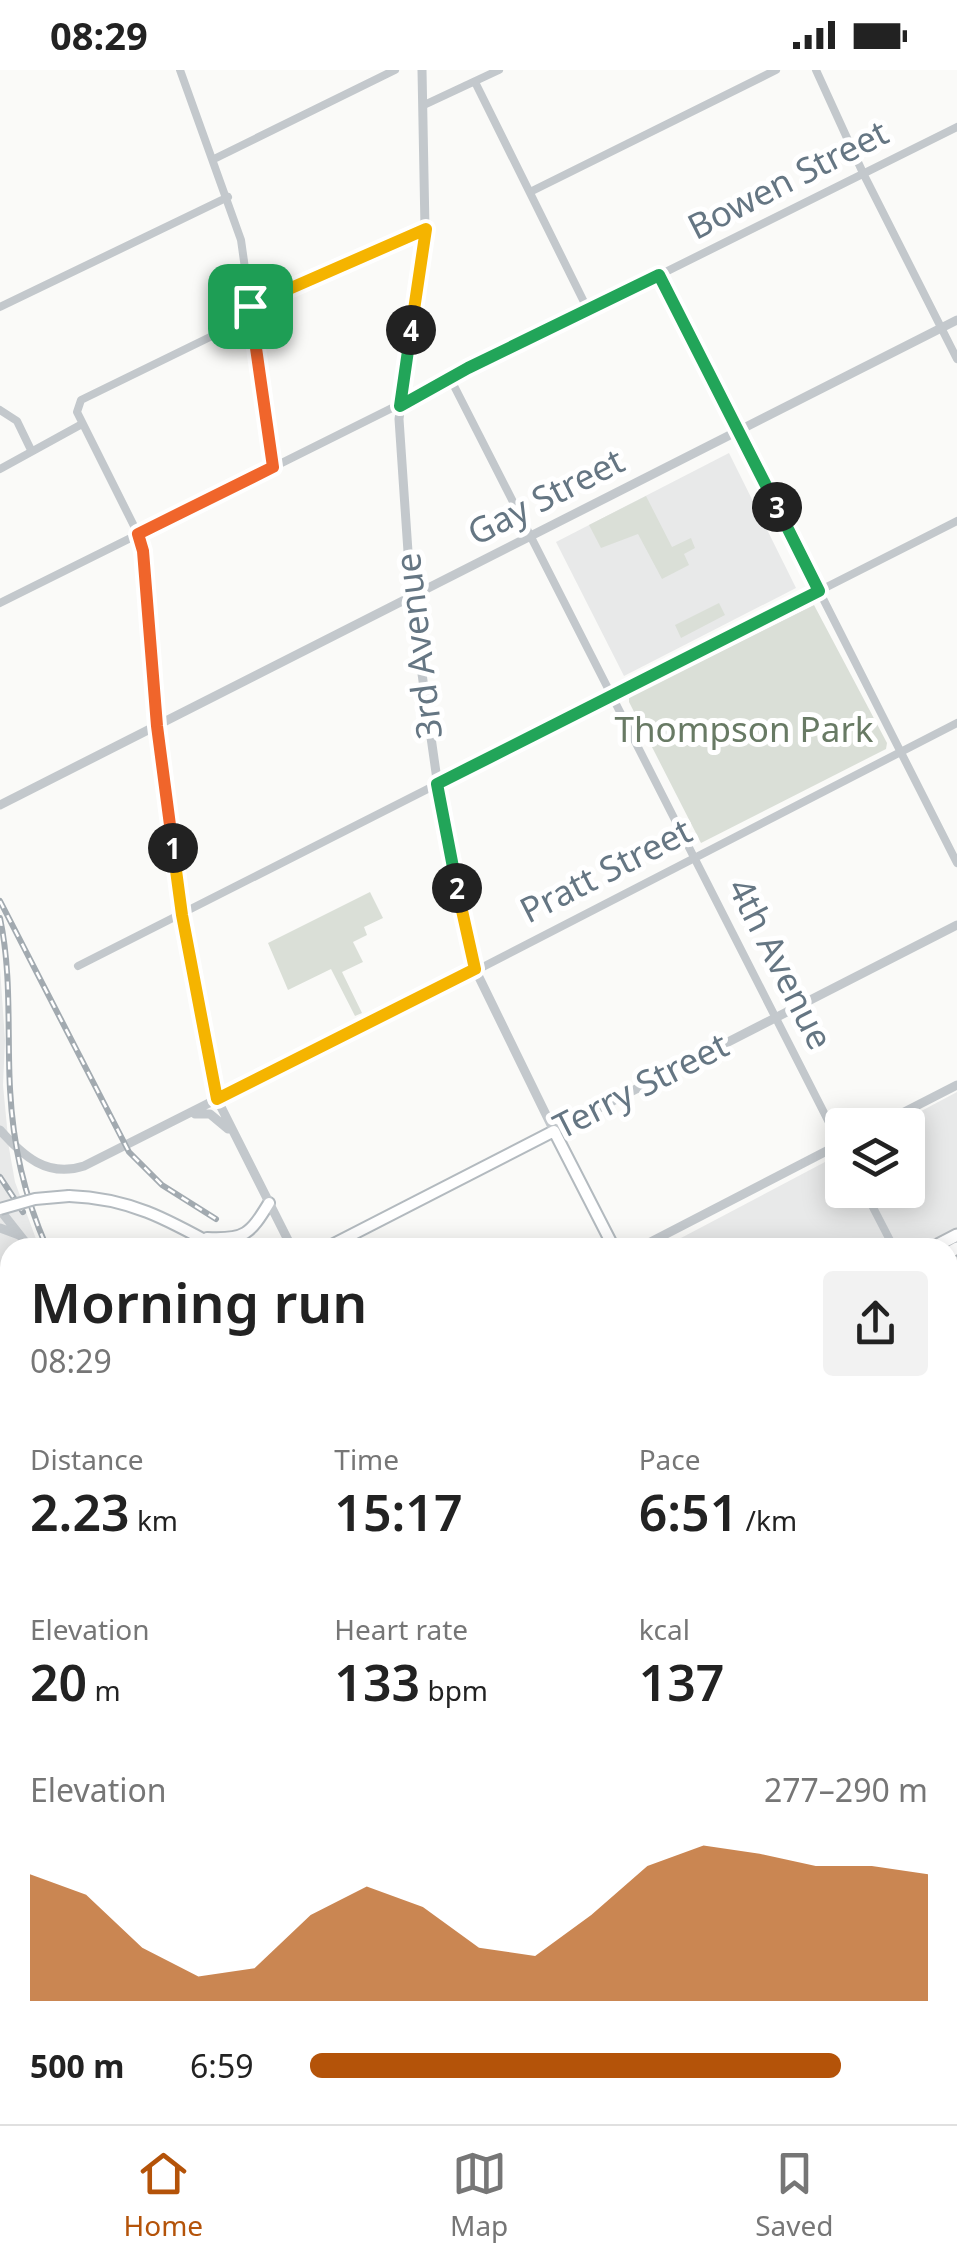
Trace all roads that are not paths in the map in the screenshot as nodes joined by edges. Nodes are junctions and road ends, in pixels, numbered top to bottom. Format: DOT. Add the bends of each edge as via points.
graph roads {
  1 [pos="180,70"];
  2 [pos="395,70"];
  3 [pos="422,70"];
  4 [pos="498,70"];
  5 [pos="776,70"];
  6 [pos="816,70"];
  7 [pos="475,82"];
  8 [pos="424,106"];
  9 [pos="957,127"];
  10 [pos="214,159"];
  11 [pos="863,173"];
  12 [pos="530,192"];
  13 [pos="228,197"];
  14 [pos="426,229"];
  15 [pos="659,275"];
  16 [pos="0,307"];
  17 [pos="588,308"];
  18 [pos="251,312"];
  19 [pos="957,320"];
  20 [pos="941,328"];
  21 [pos="957,359"];
  22 [pos="450,378"];
  23 [pos="400,406"];
  24 [pos="0,410"];
  25 [pos="82,424"];
  26 [pos="738,431"];
  27 [pos="31,450"];
  28 [pos="273,467"];
  29 [pos="0,469"];
  30 [pos="957,521"];
  31 [pos="138,534"];
  32 [pos="532,536"];
  33 [pos="819,591"];
  34 [pos="410,596"];
  35 [pos="0,604"];
  36 [pos="612,695"];
  37 [pos="957,723"];
  38 [pos="157,726"];
  39 [pos="900,752"];
  40 [pos="437,784"];
  41 [pos="0,806"];
  42 [pos="694,857"];
  43 [pos="957,863"];
  44 [pos="182,915"];
  45 [pos="957,926"];
  46 [pos="78,966"];
  47 [pos="475,969"];
  48 [pos="776,1017"];
  49 [pos="957,1085"];
  50 [pos="217,1099"];
  51 [pos="912,1108"];
  52 [pos="825,1112"];
  53 [pos="178,1118"];
  54 [pos="0,1130"];
  55 [pos="554,1131"];
  56 [pos="237,1139"];
  57 [pos="825,1154"];
  58 [pos="269,1203"];
  59 [pos="873,1208"];
  60 [pos="0,1210"];
  61 [pos="200,1237"];
  62 [pos="23,1238"];
  63 [pos="287,1238"];
  64 [pos="345,1238"];
  65 [pos="609,1238"];
  66 [pos="659,1238"];
  67 [pos="889,1238"];
  1 -- 10 [label="street"];
  2 -- 10 [label="street"];
  3 -- 8 [label="street, 3rd Avenue"];
  4 -- 7 [label="street"];
  5 -- 12 [label="street"];
  6 -- 11 [label="street"];
  7 -- 8 [label="street"];
  7 -- 12 [label="street"];
  8 -- 14 [label="street, 3rd Avenue"];
  9 -- 11 [label="street, Bowen Street"];
  10 -- 13 [label="street"];
  11 -- 15 [label="street, Bowen Street"];
  11 -- 20 [label="street"];
  12 -- 17 [label="street"];
  13 -- 16 [label="street"];
  13 -- 18 [label="street"];
  14 -- 18 [label="street"];
  14 -- 23 [label="street, 3rd Avenue"];
  15 -- 17 [label="street, Bowen Street"];
  15 -- 26 [label="street"];
  17 -- 22 [label="street, Bowen Street"];
  18 -- 25 [label="street" via="81,400 76,412"];
  18 -- 28 [label="street"];
  19 -- 20 [label="street, Gay Street"];
  20 -- 21 [label="street"];
  20 -- 26 [label="street, Gay Street"];
  22 -- 23 [label="street, Bowen Street"];
  22 -- 32 [label="street, 4th Avenue"];
  23 -- 28 [label="street, Bowen Street"];
  23 -- 34 [label="street, 3rd Avenue"];
  24 -- 27 [label="street" via="18,421"];
  25 -- 27 [label="street"];
  25 -- 31 [label="street"];
  26 -- 32 [label="street, Gay Street"];
  26 -- 33 [label="street"];
  27 -- 29 [label="street"];
  28 -- 31 [label="street, Bowen Street"];
  30 -- 33 [label="street"];
  31 -- 35 [label="street, Bowen Street"];
  31 -- 38 [label="street"];
  32 -- 34 [label="street, Gay Street"];
  32 -- 36 [label="street, 4th Avenue"];
  33 -- 36 [label="street"];
  33 -- 39 [label="street"];
  34 -- 38 [label="street, Gay Street"];
  34 -- 40 [label="street, 3rd Avenue"];
  36 -- 40 [label="street"];
  36 -- 42 [label="street, 4th Avenue"];
  37 -- 39 [label="street, Pratt Street"];
  38 -- 41 [label="street, Gay Street"];
  38 -- 44 [label="street"];
  39 -- 42 [label="street, Pratt Street"];
  39 -- 43 [label="street"];
  40 -- 44 [label="street"];
  40 -- 47 [label="street, 3rd Avenue"];
  42 -- 47 [label="street, Pratt Street"];
  42 -- 48 [label="street, 4th Avenue"];
  44 -- 46 [label="street"];
  44 -- 50 [label="street"];
  45 -- 48 [label="street, Terry Street"];
  47 -- 50 [label="street, Pratt Street"];
  47 -- 55 [label="street, 3rd Avenue"];
  48 -- 52 [label="street, 4th Avenue"];
  48 -- 55 [label="street, Terry Street"];
  49 -- 51 [label="street"];
  50 -- 53 [label="street, Pratt Street"];
  50 -- 56 [label="street"];
  53 -- 54 [label="street, Pratt Street" via="64,1170 28,1158"];
  53 -- 56 [label="street" via="210,1114"];
  55 -- 64 [label="main road, Terry Street"];
  55 -- 65 [label="main road, 3rd Avenue"];
  56 -- 58 [label="street"];
  57 -- 66 [label="street"];
  58 -- 61 [label="main road" via="242,1235"];
  58 -- 63 [label="street"];
  59 -- 67 [label="street"];
  60 -- 61 [label="main road, bridge" via="50,1196 97,1197 137,1206"];
  60 -- 62 [label="street"];
}
